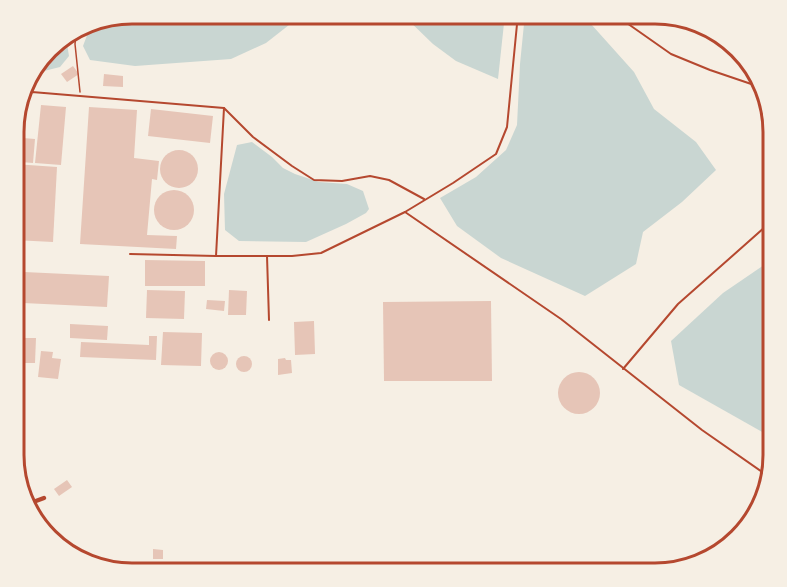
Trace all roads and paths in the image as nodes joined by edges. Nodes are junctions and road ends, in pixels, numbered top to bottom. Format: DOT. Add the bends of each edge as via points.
graph roads {
  1 [pos="517,24"];
  2 [pos="628,24"];
  3 [pos="75,40"];
  4 [pos="752,84"];
  5 [pos="32,92"];
  6 [pos="80,96"];
  7 [pos="224,108"];
  8 [pos="424,199"];
  9 [pos="405,212"];
  10 [pos="763,229"];
  11 [pos="130,254"];
  12 [pos="216,256"];
  13 [pos="267,256"];
  14 [pos="269,320"];
  15 [pos="623,369"];
  16 [pos="762,472"];
  17 [pos="44,498"];
  18 [pos="35,502"];
  1 -- 8 [label="lane" via="507,127 496,154"];
  2 -- 4 [label="lane" via="671,54"];
  3 -- 6 [label="path"];
  5 -- 6 [label="lane"];
  6 -- 7 [label="lane"];
  7 -- 8 [label="lane" via="254,137 314,180 370,176 389,180"];
  7 -- 12 [label="lane"];
  8 -- 9 [label="lane"];
  9 -- 13 [label="lane" via="321,253"];
  9 -- 15 [label="lane" via="561,319"];
  10 -- 15 [label="lane" via="678,304"];
  11 -- 12 [label="lane"];
  12 -- 13 [label="lane"];
  13 -- 14 [label="lane"];
  15 -- 16 [label="lane"];
  17 -- 18 [label="street"];
}
